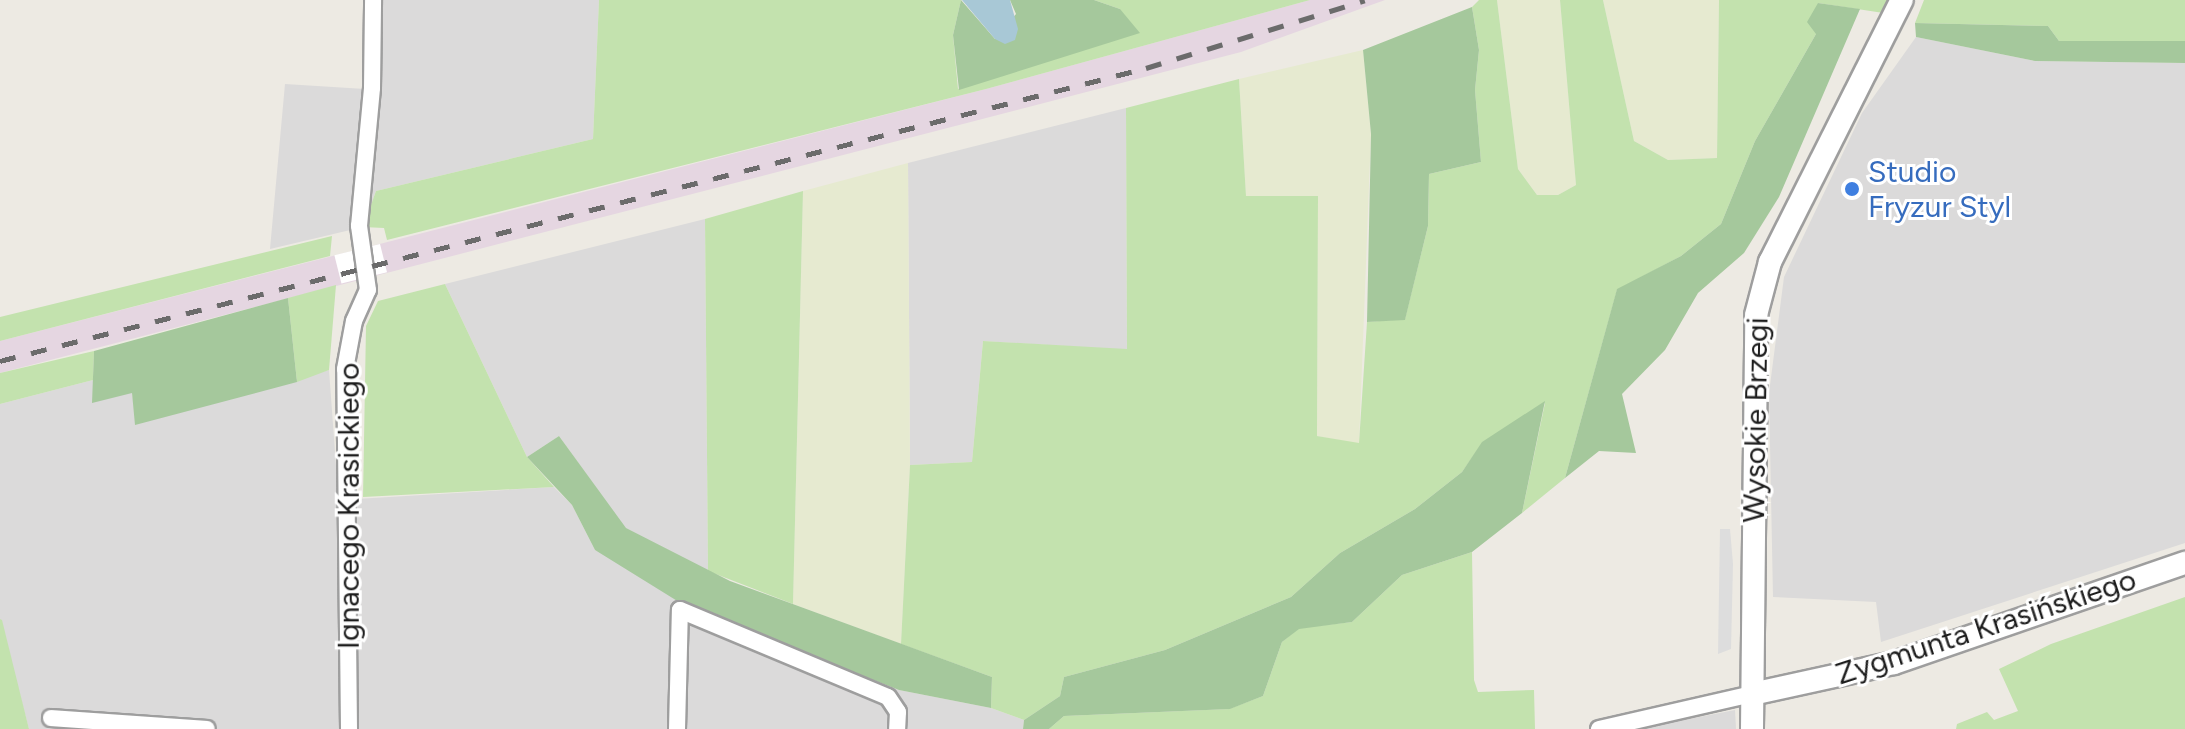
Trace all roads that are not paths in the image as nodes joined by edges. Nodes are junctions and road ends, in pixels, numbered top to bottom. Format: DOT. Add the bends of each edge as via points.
graph roads {
  1 [pos="373,0"];
  2 [pos="1902,0"];
  3 [pos="2185,563"];
  4 [pos="1752,694"];
  5 [pos="51,718"];
  6 [pos="207,729"];
  7 [pos="349,729"];
  8 [pos="677,729"];
  9 [pos="897,729"];
  10 [pos="1599,729"];
  11 [pos="1752,729"];
  1 -- 7 [label="street, Ignacego Krasickiego" via="372,88 359,226 368,290 354,321 345,369"];
  2 -- 4 [label="street, Wysokie Brzegi" via="1762,287 1755,353"];
  3 -- 4 [label="street, Zygmunta Krasińskiego" via="1894,663"];
  4 -- 10 [label="street, Zygmunta Krasińskiego"];
  4 -- 11 [label="street, Wysokie Brzegi"];
  5 -- 6 [label="street"];
  8 -- 9 [label="street" via="680,610 888,697 898,712"];
}
